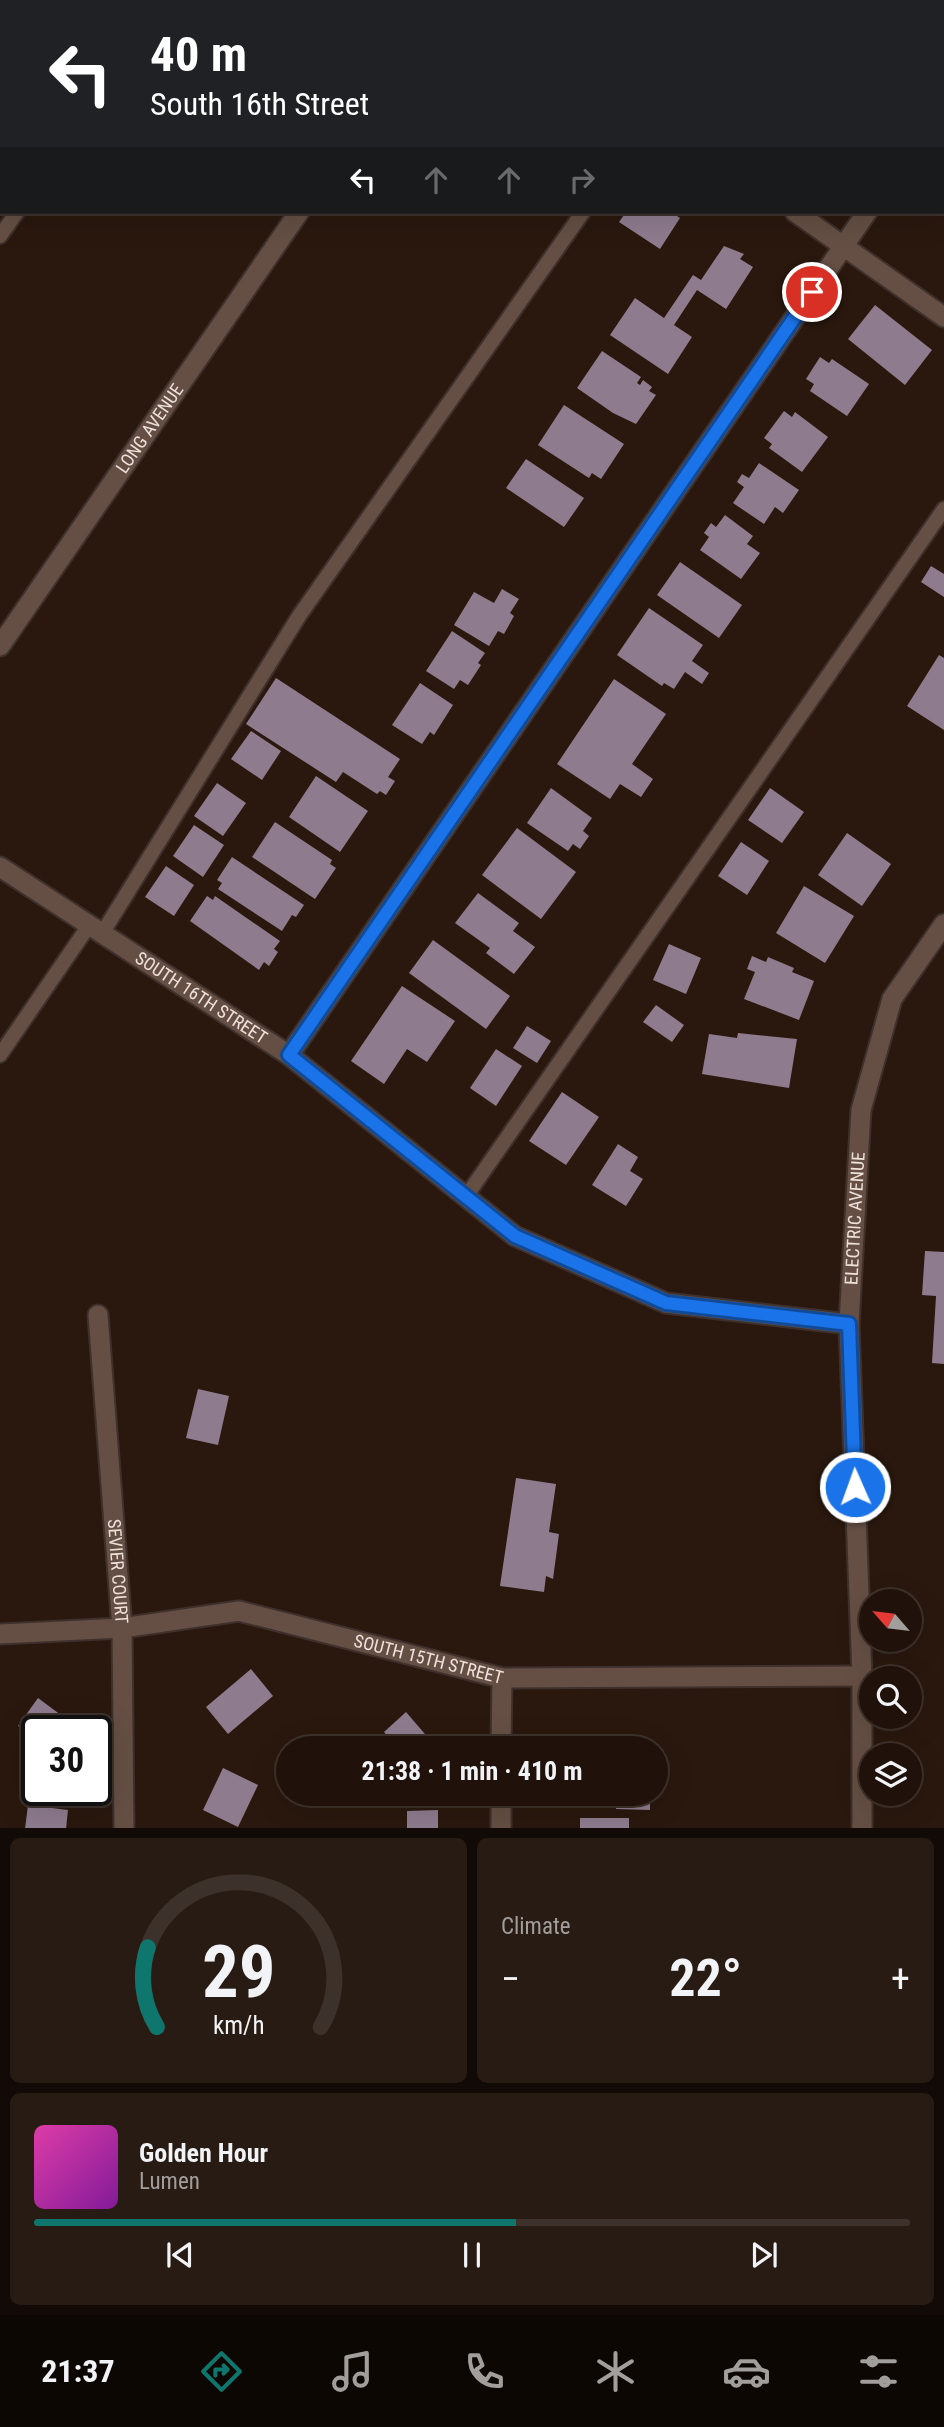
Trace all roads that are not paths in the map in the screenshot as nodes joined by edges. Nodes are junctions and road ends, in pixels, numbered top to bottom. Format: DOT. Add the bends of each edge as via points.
graph roads {
  1 [pos="16,214"];
  2 [pos="298,214"];
  3 [pos="582,214"];
  4 [pos="798,214"];
  5 [pos="866,214"];
  6 [pos="0,236"];
  7 [pos="843,247"];
  8 [pos="944,317"];
  9 [pos="944,509"];
  10 [pos="0,646"];
  11 [pos="0,867"];
  12 [pos="944,924"];
  13 [pos="96,929"];
  14 [pos="0,1055"];
  15 [pos="289,1055"];
  16 [pos="465,1198"];
  17 [pos="98,1315"];
  18 [pos="849,1324"];
  19 [pos="122,1628"];
  20 [pos="0,1634"];
  21 [pos="862,1666"];
  22 [pos="859,1676"];
  23 [pos="502,1678"];
  24 [pos="862,1729"];
  25 [pos="501,1736"];
  26 [pos="501,1806"];
  27 [pos="124,1828"];
  28 [pos="501,1828"];
  29 [pos="862,1828"];
  1 -- 6 [label="lane"];
  2 -- 10 [label="street, LONG AVENUE"];
  3 -- 13 [label="lane" via="299,616"];
  4 -- 7 [label="street"];
  5 -- 7 [label="street"];
  7 -- 8 [label="street"];
  7 -- 15 [label="street"];
  9 -- 16 [label="lane"];
  11 -- 13 [label="street, SOUTH 16TH STREET"];
  12 -- 18 [label="street, ELECTRIC AVENUE" via="892,999 861,1110"];
  13 -- 14 [label="lane"];
  13 -- 15 [label="street, SOUTH 16TH STREET"];
  15 -- 16 [label="street, SOUTH 16TH STREET"];
  16 -- 18 [label="street, SOUTH 16TH STREET" via="515,1236 666,1303"];
  17 -- 19 [label="street, SEVIER COURT"];
  18 -- 21 [label="street, ELECTRIC AVENUE"];
  19 -- 20 [label="street, SOUTH 15TH STREET"];
  19 -- 23 [label="street, SOUTH 15TH STREET" via="239,1611"];
  19 -- 27 [label="street, SEVIER COURT"];
  22 -- 23 [label="street, SOUTH 15TH STREET"];
  23 -- 25 [label="street"];
  24 -- 29 [label="street, ELECTRIC AVENUE"];
  26 -- 28 [label="street"];
}
